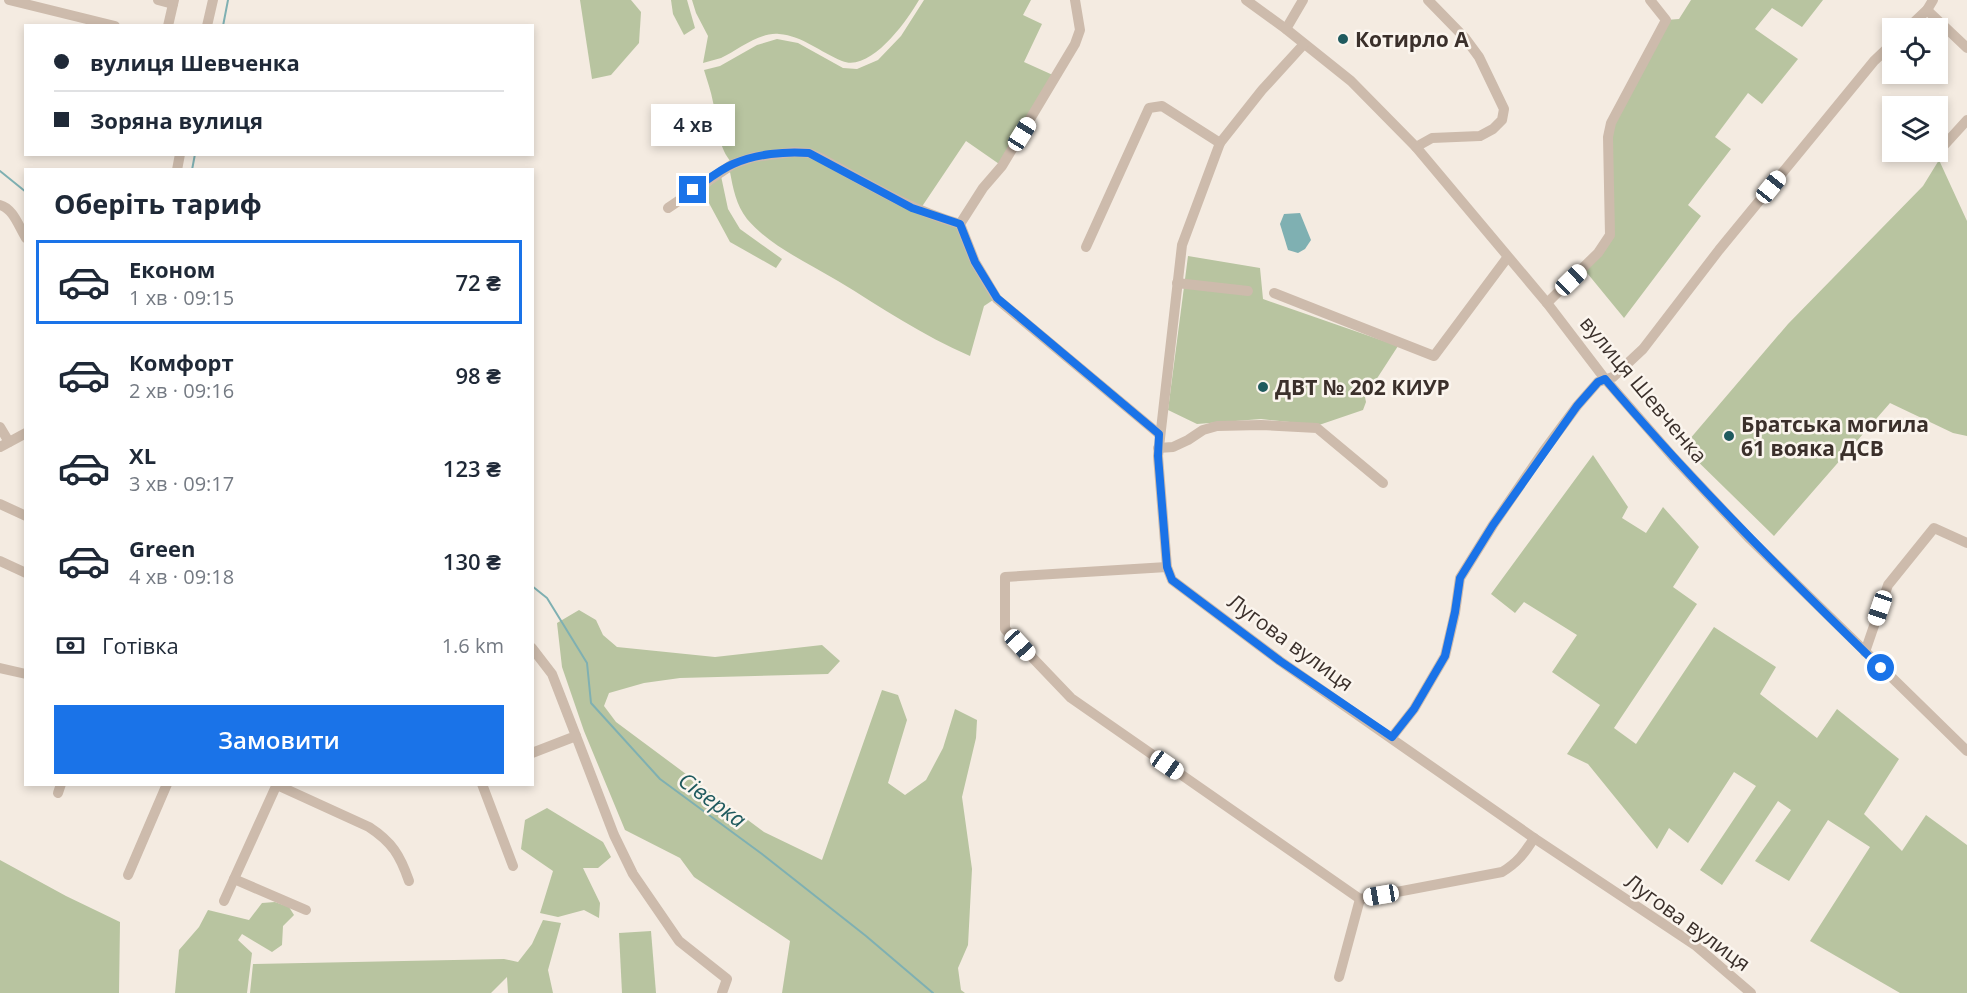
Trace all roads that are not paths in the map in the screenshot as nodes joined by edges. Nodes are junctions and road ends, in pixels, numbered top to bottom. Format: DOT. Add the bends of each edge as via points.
graph roads {
  1 [pos="9,0"];
  2 [pos="158,0"];
  3 [pos="213,0"];
  4 [pos="1075,0"];
  5 [pos="1246,0"];
  6 [pos="1303,0"];
  7 [pos="1428,0"];
  8 [pos="1650,0"];
  9 [pos="1933,0"];
  10 [pos="173,2"];
  11 [pos="1927,10"];
  12 [pos="1919,18"];
  13 [pos="107,24"];
  14 [pos="168,24"];
  15 [pos="207,24"];
  16 [pos="1286,29"];
  17 [pos="1304,44"];
  18 [pos="1967,48"];
  19 [pos="1882,53"];
  20 [pos="1967,120"];
  21 [pos="1948,141"];
  22 [pos="1220,143"];
  23 [pos="1416,147"];
  24 [pos="0,205"];
  25 [pos="668,208"];
  26 [pos="960,224"];
  27 [pos="24,234"];
  28 [pos="1086,247"];
  29 [pos="1507,258"];
  30 [pos="1177,283"];
  31 [pos="1248,291"];
  32 [pos="1274,293"];
  33 [pos="1547,303"];
  34 [pos="1605,379"];
  35 [pos="0,427"];
  36 [pos="24,434"];
  37 [pos="1159,434"];
  38 [pos="4,445"];
  39 [pos="1158,448"];
  40 [pos="1383,483"];
  41 [pos="0,504"];
  42 [pos="24,515"];
  43 [pos="1967,543"];
  44 [pos="0,561"];
  45 [pos="1167,567"];
  46 [pos="24,572"];
  47 [pos="534,651"];
  48 [pos="1865,652"];
  49 [pos="0,668"];
  50 [pos="24,674"];
  51 [pos="576,736"];
  52 [pos="1392,737"];
  53 [pos="1967,751"];
  54 [pos="534,752"];
  55 [pos="166,786"];
  56 [pos="277,786"];
  57 [pos="279,786"];
  58 [pos="483,786"];
  59 [pos="1534,838"];
  60 [pos="513,866"];
  61 [pos="128,875"];
  62 [pos="234,879"];
  63 [pos="409,881"];
  64 [pos="1360,899"];
  65 [pos="224,901"];
  66 [pos="306,910"];
  67 [pos="1339,977"];
  68 [pos="722,993"];
  69 [pos="1751,993"];
  1 -- 13 [label="street"];
  2 -- 10 [label="street"];
  3 -- 15 [label="street"];
  4 -- 26 [label="street" via="1080,30 1075,44 1002,166"];
  5 -- 16 [label="street, вулиця Шевченка"];
  6 -- 16 [label="street"];
  7 -- 23 [label="street" via="1479,57 1504,109 1502,120 1480,136 1432,138"];
  8 -- 33 [label="street" via="1666,20 1611,123 1610,235 1598,254"];
  9 -- 11 [label="street"];
  10 -- 14 [label="street"];
  11 -- 12 [label="street"];
  11 -- 18 [label="street"];
  16 -- 17 [label="street, вулиця Шевченка"];
  17 -- 22 [label="street"];
  17 -- 23 [label="street, вулиця Шевченка" via="1351,81"];
  19 -- 34 [label="street" via="1643,349 1613,377"];
  20 -- 21 [label="street"];
  22 -- 28 [label="street" via="1162,106 1149,108"];
  22 -- 30 [label="street" via="1182,245"];
  23 -- 29 [label="street, вулиця Шевченка"];
  24 -- 27 [label="street" via="11,211"];
  25 -- 26 [label="street" via="733,164 794,152 821,158 912,208"];
  26 -- 37 [label="street" via="975,262 997,298"];
  29 -- 32 [label="street" via="1434,356"];
  29 -- 33 [label="street, вулиця Шевченка"];
  30 -- 31 [label="street"];
  30 -- 37 [label="street"];
  33 -- 34 [label="street, вулиця Шевченка"];
  34 -- 48 [label="street, вулиця Шевченка" via="1750,539"];
  34 -- 52 [label="street" via="1570,415 1460,578 1445,656"];
  35 -- 38 [label="street"];
  36 -- 38 [label="street"];
  37 -- 39 [label="street"];
  39 -- 40 [label="street" via="1173,447 1217,426 1317,428"];
  39 -- 45 [label="street"];
  41 -- 42 [label="street"];
  43 -- 48 [label="street" via="1934,528 1888,585"];
  44 -- 46 [label="street"];
  45 -- 52 [label="street, Лугова вулиця" via="1172,580 1280,661"];
  45 -- 64 [label="street" via="1005,577 1005,629 1071,698"];
  47 -- 51 [label="street" via="552,674"];
  48 -- 53 [label="street, вулиця Шевченка"];
  49 -- 50 [label="street"];
  51 -- 54 [label="street"];
  51 -- 68 [label="street" via="633,874 679,941 727,979"];
  52 -- 59 [label="street, Лугова вулиця"];
  55 -- 61 [label="street"];
  56 -- 62 [label="street"];
  57 -- 63 [label="street" via="382,836 392,844"];
  58 -- 60 [label="street"];
  59 -- 64 [label="street" via="1515,864 1502,872"];
  59 -- 69 [label="street, Лугова вулиця" via="1695,945"];
  62 -- 65 [label="street"];
  62 -- 66 [label="street"];
  64 -- 67 [label="street"];
}
